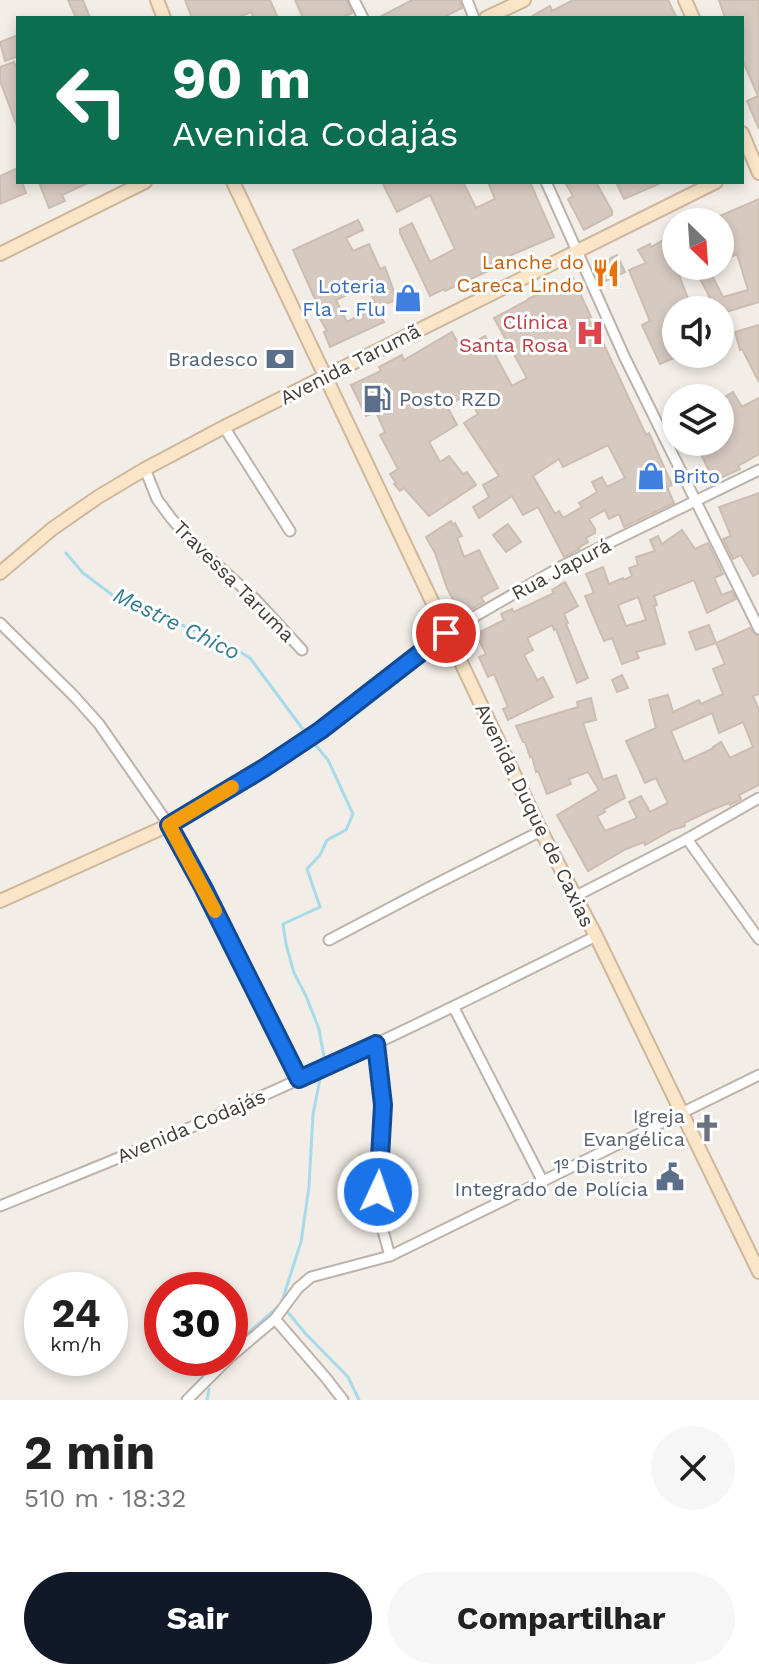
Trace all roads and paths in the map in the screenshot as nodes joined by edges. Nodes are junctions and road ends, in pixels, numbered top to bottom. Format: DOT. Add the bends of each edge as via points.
graph roads {
  1 [pos="524,0"];
  2 [pos="490,16"];
  3 [pos="744,137"];
  4 [pos="758,166"];
  5 [pos="141,184"];
  6 [pos="234,184"];
  7 [pos="547,184"];
  8 [pos="712,184"];
  9 [pos="575,251"];
  10 [pos="0,254"];
  11 [pos="327,377"];
  12 [pos="224,427"];
  13 [pos="145,469"];
  14 [pos="759,470"];
  15 [pos="694,501"];
  16 [pos="290,531"];
  17 [pos="0,573"];
  18 [pos="0,623"];
  19 [pos="759,629"];
  20 [pos="446,633"];
  21 [pos="302,650"];
  22 [pos="759,798"];
  23 [pos="169,825"];
  24 [pos="541,831"];
  25 [pos="687,839"];
  26 [pos="576,896"];
  27 [pos="0,901"];
  28 [pos="596,936"];
  29 [pos="759,939"];
  30 [pos="329,940"];
  31 [pos="454,1008"];
  32 [pos="376,1044"];
  33 [pos="759,1075"];
  34 [pos="299,1079"];
  35 [pos="681,1114"];
  36 [pos="543,1182"];
  37 [pos="0,1206"];
  38 [pos="390,1256"];
  39 [pos="759,1272"];
  40 [pos="275,1319"];
  41 [pos="248,1342"];
  42 [pos="211,1376"];
  43 [pos="187,1400"];
  44 [pos="343,1400"];
  1 -- 2 [label="street"];
  3 -- 4 [label="street"];
  5 -- 10 [label="street"];
  6 -- 11 [label="street, Avenida Duque de Caxias"];
  7 -- 9 [label="street"];
  8 -- 9 [label="street, Avenida Tarumã"];
  9 -- 11 [label="street, Avenida Tarumã"];
  9 -- 15 [label="street"];
  11 -- 12 [label="street, Avenida Tarumã"];
  11 -- 20 [label="street, Avenida Duque de Caxias"];
  12 -- 13 [label="street, Avenida Tarumã"];
  12 -- 16 [label="street"];
  13 -- 17 [label="street, Avenida Tarumã" via="70,515"];
  13 -- 21 [label="street, Travessa Taruma" via="157,499 190,540"];
  14 -- 15 [label="street, Rua Japurá"];
  15 -- 19 [label="street"];
  15 -- 20 [label="street, Rua Japurá" via="564,565"];
  18 -- 23 [label="street" via="99,724"];
  20 -- 23 [label="street, Rua Japurá" via="321,730"];
  20 -- 24 [label="street, Avenida Duque de Caxias"];
  22 -- 25 [label="street"];
  23 -- 27 [label="street, Rua Japurá"];
  23 -- 34 [label="street"];
  24 -- 26 [label="street, Avenida Duque de Caxias"];
  24 -- 30 [label="street"];
  25 -- 26 [label="street"];
  25 -- 29 [label="street"];
  26 -- 28 [label="street, Avenida Duque de Caxias"];
  28 -- 31 [label="street, Avenida Codajás"];
  28 -- 35 [label="street, Avenida Duque de Caxias"];
  31 -- 32 [label="street, Avenida Codajás"];
  31 -- 36 [label="street"];
  32 -- 34 [label="street, Avenida Codajás"];
  32 -- 38 [label="street" via="383,1105 378,1192"];
  33 -- 35 [label="street"];
  34 -- 37 [label="street, Avenida Codajás"];
  35 -- 36 [label="street"];
  35 -- 39 [label="street, Avenida Duque de Caxias"];
  36 -- 38 [label="street"];
  38 -- 40 [label="street" via="311,1277"];
  40 -- 41 [label="street"];
  40 -- 44 [label="street"];
  42 -- 43 [label="street"];
}
